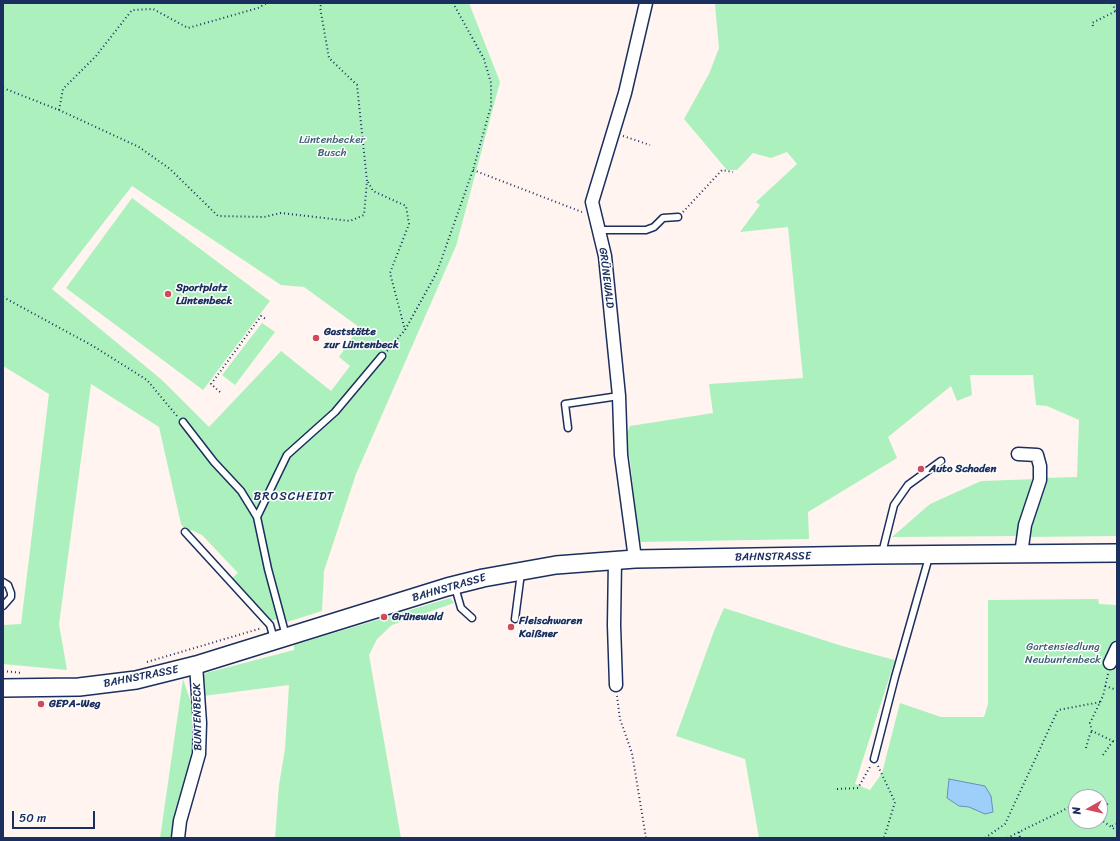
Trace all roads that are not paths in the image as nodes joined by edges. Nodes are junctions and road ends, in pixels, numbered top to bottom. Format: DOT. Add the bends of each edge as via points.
graph roads {
  1 [pos="646,3"];
  2 [pos="678,217"];
  3 [pos="598,230"];
  4 [pos="382,356"];
  5 [pos="619,396"];
  6 [pos="183,422"];
  7 [pos="568,428"];
  8 [pos="1018,454"];
  9 [pos="941,461"];
  10 [pos="257,517"];
  11 [pos="185,532"];
  12 [pos="1117,553"];
  13 [pos="1021,554"];
  14 [pos="881,555"];
  15 [pos="930,555"];
  16 [pos="635,559"];
  17 [pos="615,560"];
  18 [pos="521,571"];
  19 [pos="3,582"];
  20 [pos="455,585"];
  21 [pos="3,606"];
  22 [pos="472,618"];
  23 [pos="514,618"];
  24 [pos="278,631"];
  25 [pos="1117,648"];
  26 [pos="1110,663"];
  27 [pos="196,665"];
  28 [pos="616,685"];
  29 [pos="3,688"];
  30 [pos="874,759"];
  31 [pos="178,838"];
  1 -- 3 [label="street, GRÜNEWALD" via="626,93 592,202"];
  2 -- 3 [label="lane" via="663,218 654,227 646,230"];
  3 -- 5 [label="street, GRÜNEWALD" via="605,256"];
  4 -- 10 [label="lane" via="335,412 287,456"];
  5 -- 7 [label="lane" via="565,404"];
  5 -- 16 [label="street, GRÜNEWALD" via="621,456"];
  6 -- 10 [label="lane" via="214,462 241,491"];
  8 -- 13 [label="street" via="1037,455 1040,466 1040,480 1025,525"];
  9 -- 14 [label="lane" via="908,485 894,505"];
  10 -- 24 [label="lane"];
  11 -- 24 [label="lane"];
  12 -- 13 [label="main road, BAHNSTRASSE"];
  13 -- 15 [label="main road, BAHNSTRASSE"];
  14 -- 15 [label="main road, BAHNSTRASSE"];
  14 -- 16 [label="main road, BAHNSTRASSE"];
  15 -- 30 [label="lane"];
  16 -- 17 [label="main road, BAHNSTRASSE"];
  17 -- 18 [label="main road, BAHNSTRASSE"];
  17 -- 28 [label="street"];
  18 -- 20 [label="main road, BAHNSTRASSE"];
  18 -- 23 [label="lane"];
  19 -- 21 [label="lane" via="8,585 11,593 11,597"];
  20 -- 22 [label="lane" via="461,608"];
  20 -- 24 [label="main road, BAHNSTRASSE"];
  24 -- 27 [label="main road, BAHNSTRASSE"];
  25 -- 26 [label="street"];
  27 -- 29 [label="main road, BAHNSTRASSE" via="108,685"];
  27 -- 31 [label="street, BUNTENBECK" via="200,723 199,754 180,820"];
}
